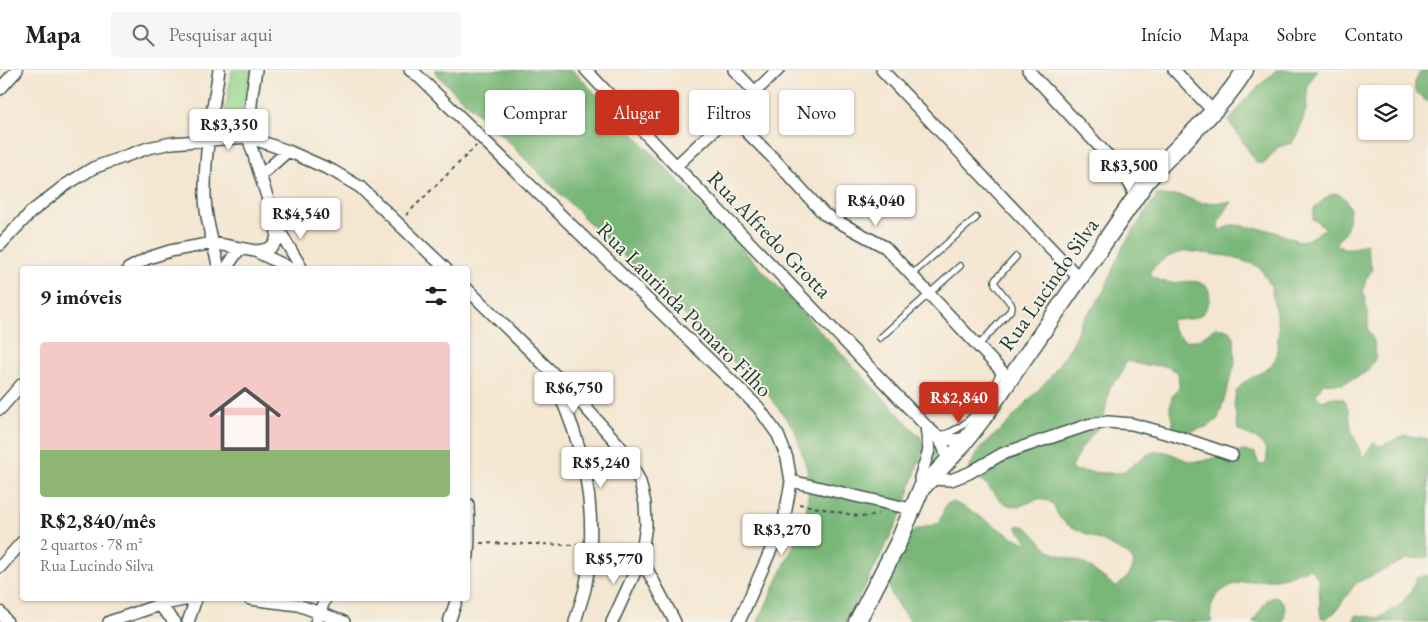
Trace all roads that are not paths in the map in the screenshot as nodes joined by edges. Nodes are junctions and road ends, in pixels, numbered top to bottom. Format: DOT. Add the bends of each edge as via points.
graph roads {
  1 [pos="17,70"];
  2 [pos="219,70"];
  3 [pos="256,70"];
  4 [pos="586,70"];
  5 [pos="734,70"];
  6 [pos="778,70"];
  7 [pos="882,70"];
  8 [pos="1028,70"];
  9 [pos="1174,70"];
  10 [pos="1245,70"];
  11 [pos="414,72"];
  12 [pos="0,89"];
  13 [pos="753,90"];
  14 [pos="757,90"];
  15 [pos="1212,111"];
  16 [pos="710,135"];
  17 [pos="750,135"];
  18 [pos="248,137"];
  19 [pos="209,139"];
  20 [pos="288,151"];
  21 [pos="676,166"];
  22 [pos="1124,173"];
  23 [pos="260,176"];
  24 [pos="1146,182"];
  25 [pos="1135,199"];
  26 [pos="976,218"];
  27 [pos="276,225"];
  28 [pos="213,243"];
  29 [pos="0,246"];
  30 [pos="240,248"];
  31 [pos="255,251"];
  32 [pos="295,256"];
  33 [pos="1016,257"];
  34 [pos="133,266"];
  35 [pos="218,266"];
  36 [pos="229,266"];
  37 [pos="286,266"];
  38 [pos="289,266"];
  39 [pos="300,266"];
  40 [pos="443,266"];
  41 [pos="960,266"];
  42 [pos="912,274"];
  43 [pos="1079,278"];
  44 [pos="470,292"];
  45 [pos="930,294"];
  46 [pos="880,338"];
  47 [pos="978,346"];
  48 [pos="545,365"];
  49 [pos="1005,375"];
  50 [pos="20,386"];
  51 [pos="0,409"];
  52 [pos="926,426"];
  53 [pos="938,436"];
  54 [pos="970,436"];
  55 [pos="1232,454"];
  56 [pos="946,463"];
  57 [pos="791,481"];
  58 [pos="925,484"];
  59 [pos="911,509"];
  60 [pos="20,544"];
  61 [pos="641,560"];
  62 [pos="0,567"];
  63 [pos="180,601"];
  64 [pos="195,601"];
  65 [pos="266,601"];
  66 [pos="324,601"];
  67 [pos="456,601"];
  68 [pos="159,605"];
  69 [pos="0,612"];
  70 [pos="318,617"];
  71 [pos="859,621"];
  72 [pos="7,622"];
  73 [pos="109,622"];
  74 [pos="175,622"];
  75 [pos="188,622"];
  76 [pos="344,622"];
  77 [pos="450,622"];
  78 [pos="575,622"];
  79 [pos="612,622"];
  80 [pos="675,622"];
  81 [pos="739,622"];
  1 -- 12 [label="street"];
  2 -- 19 [label="street"];
  3 -- 18 [label="street"];
  4 -- 21 [label="street, Rua Alfredo Grotta"];
  5 -- 13 [label="street"];
  6 -- 14 [label="street"];
  7 -- 43 [label="street"];
  8 -- 22 [label="street"];
  9 -- 15 [label="street"];
  10 -- 15 [label="street, Rua Lucindo Silva" via="1233,90"];
  11 -- 57 [label="street, Rua Laurinda Pomaro Filho" via="758,406 778,435"];
  15 -- 24 [label="street, Rua Lucindo Silva"];
  16 -- 21 [label="street"];
  17 -- 42 [label="street" via="824,214 885,247"];
  18 -- 19 [label="street"];
  18 -- 20 [label="street"];
  18 -- 23 [label="street"];
  19 -- 28 [label="street" via="204,191"];
  19 -- 29 [label="street" via="148,148 93,168 31,212"];
  20 -- 23 [label="street"];
  20 -- 40 [label="street" via="360,187"];
  21 -- 52 [label="street, Rua Alfredo Grotta"];
  22 -- 24 [label="street" via="1131,179"];
  22 -- 25 [label="street"];
  23 -- 27 [label="street"];
  24 -- 25 [label="street, Rua Lucindo Silva"];
  25 -- 43 [label="street, Rua Lucindo Silva"];
  26 -- 42 [label="lane"];
  27 -- 31 [label="street" via="273,246"];
  27 -- 32 [label="street"];
  28 -- 30 [label="street"];
  28 -- 34 [label="street" via="148,258"];
  28 -- 35 [label="street"];
  30 -- 31 [label="street"];
  30 -- 36 [label="street"];
  31 -- 37 [label="street"];
  32 -- 38 [label="street"];
  32 -- 39 [label="street"];
  33 -- 47 [label="lane" via="995,280 1012,307"];
  41 -- 45 [label="lane"];
  42 -- 45 [label="street"];
  43 -- 49 [label="street, Rua Lucindo Silva"];
  44 -- 48 [label="street"];
  45 -- 46 [label="lane"];
  45 -- 47 [label="street"];
  47 -- 49 [label="street"];
  48 -- 61 [label="street" via="629,458 646,503"];
  48 -- 78 [label="street" via="570,419 586,473 590,545 584,590"];
  49 -- 53 [label="lane" via="964,426"];
  49 -- 54 [label="street, Rua Lucindo Silva" via="984,418"];
  50 -- 51 [label="street"];
  52 -- 53 [label="street, Rua Alfredo Grotta"];
  52 -- 58 [label="street" via="929,450 920,478"];
  53 -- 54 [label="street" via="960,440"];
  53 -- 56 [label="street" via="946,452"];
  54 -- 56 [label="street, Rua Lucindo Silva"];
  55 -- 58 [label="street" via="1132,424 1108,422 1088,425 1002,454 951,480"];
  56 -- 58 [label="street, Rua Lucindo Silva"];
  57 -- 59 [label="street"];
  57 -- 81 [label="street, Rua Laurinda Pomaro Filho" via="784,520"];
  58 -- 59 [label="street, Rua Lucindo Silva"];
  59 -- 71 [label="street, Rua Lucindo Silva" via="898,543"];
  60 -- 62 [label="street"];
  61 -- 79 [label="street"];
  61 -- 80 [label="street"];
  63 -- 68 [label="street"];
  64 -- 75 [label="street"];
  65 -- 70 [label="street" via="298,605"];
  66 -- 70 [label="street"];
  67 -- 77 [label="street"];
  68 -- 73 [label="street"];
  68 -- 74 [label="street"];
  69 -- 72 [label="street"];
  70 -- 76 [label="street"];
}
